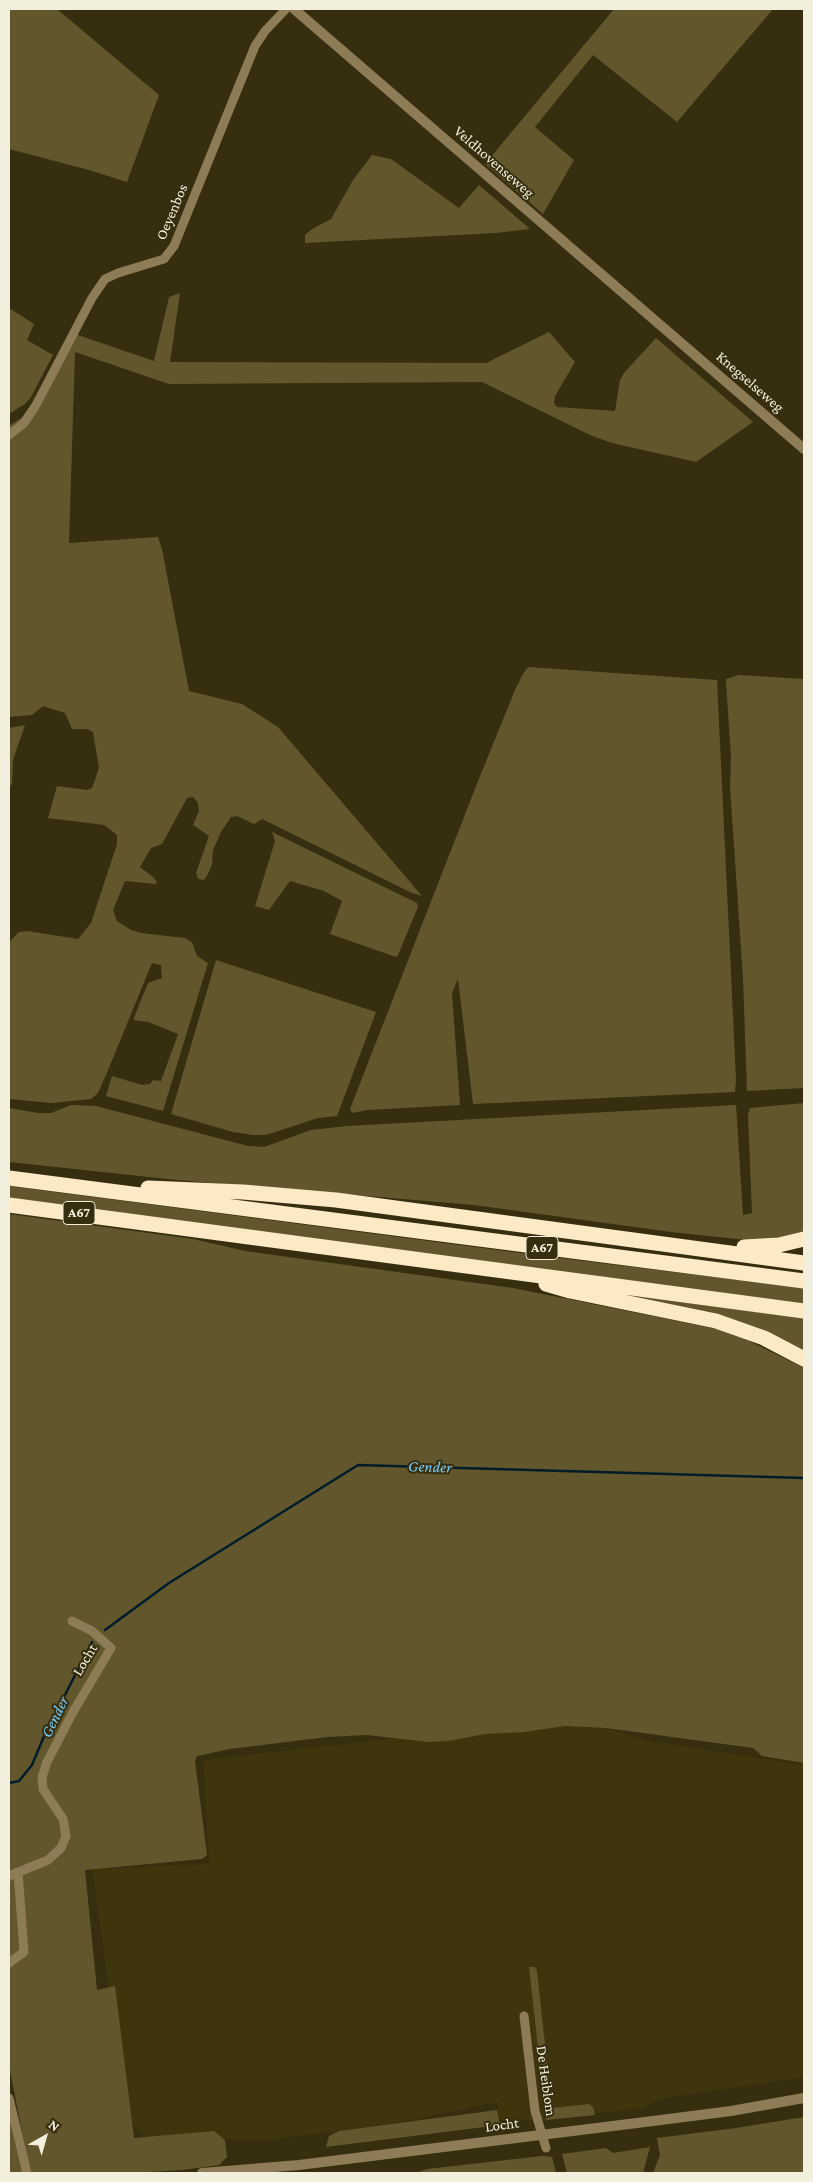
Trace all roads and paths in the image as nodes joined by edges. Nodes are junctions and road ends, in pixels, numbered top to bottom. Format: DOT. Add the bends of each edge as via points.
graph roads {
  1 [pos="286,9"];
  2 [pos="294,9"];
  3 [pos="675,338"];
  4 [pos="9,435"];
  5 [pos="804,449"];
  6 [pos="9,1178"];
  7 [pos="92,1189"];
  8 [pos="9,1205"];
  9 [pos="804,1239"];
  10 [pos="680,1246"];
  11 [pos="804,1263"];
  12 [pos="494,1269"];
  13 [pos="804,1281"];
  14 [pos="804,1310"];
  15 [pos="804,1359"];
  16 [pos="72,1621"];
  17 [pos="18,1872"];
  18 [pos="9,1876"];
  19 [pos="9,1963"];
  20 [pos="524,2016"];
  21 [pos="9,2098"];
  22 [pos="804,2098"];
  23 [pos="542,2135"];
  24 [pos="546,2148"];
  25 [pos="27,2173"];
  26 [pos="202,2173"];
  1 -- 4 [label="street, Oeyenbos" via="255,46 174,246 164,259 105,280 92,298 36,405 24,423"];
  2 -- 3 [label="street, Veldhovenseweg"];
  3 -- 5 [label="street, Knegselseweg"];
  6 -- 7 [label="highway, A67"];
  7 -- 10 [label="highway, A67" via="157,1188 336,1200"];
  7 -- 13 [label="highway, A67"];
  8 -- 12 [label="highway, A67"];
  9 -- 10 [label="highway, A67" via="750,1247"];
  10 -- 11 [label="highway, A67"];
  12 -- 14 [label="highway, A67"];
  12 -- 15 [label="highway, A67" via="570,1291 716,1321 764,1338"];
  16 -- 17 [label="street, Locht" via="92,1630 111,1648 77,1704 42,1778 43,1789 64,1818 66,1836 61,1848 48,1860"];
  17 -- 18 [label="street, Locht"];
  17 -- 19 [label="street" via="24,1952"];
  20 -- 23 [label="street, De Heiblom" via="534,2112"];
  21 -- 25 [label="street"];
  22 -- 23 [label="street, Locht" via="731,2111"];
  23 -- 24 [label="street, De Heiblom"];
  23 -- 26 [label="street, Locht" via="299,2165"];
}
